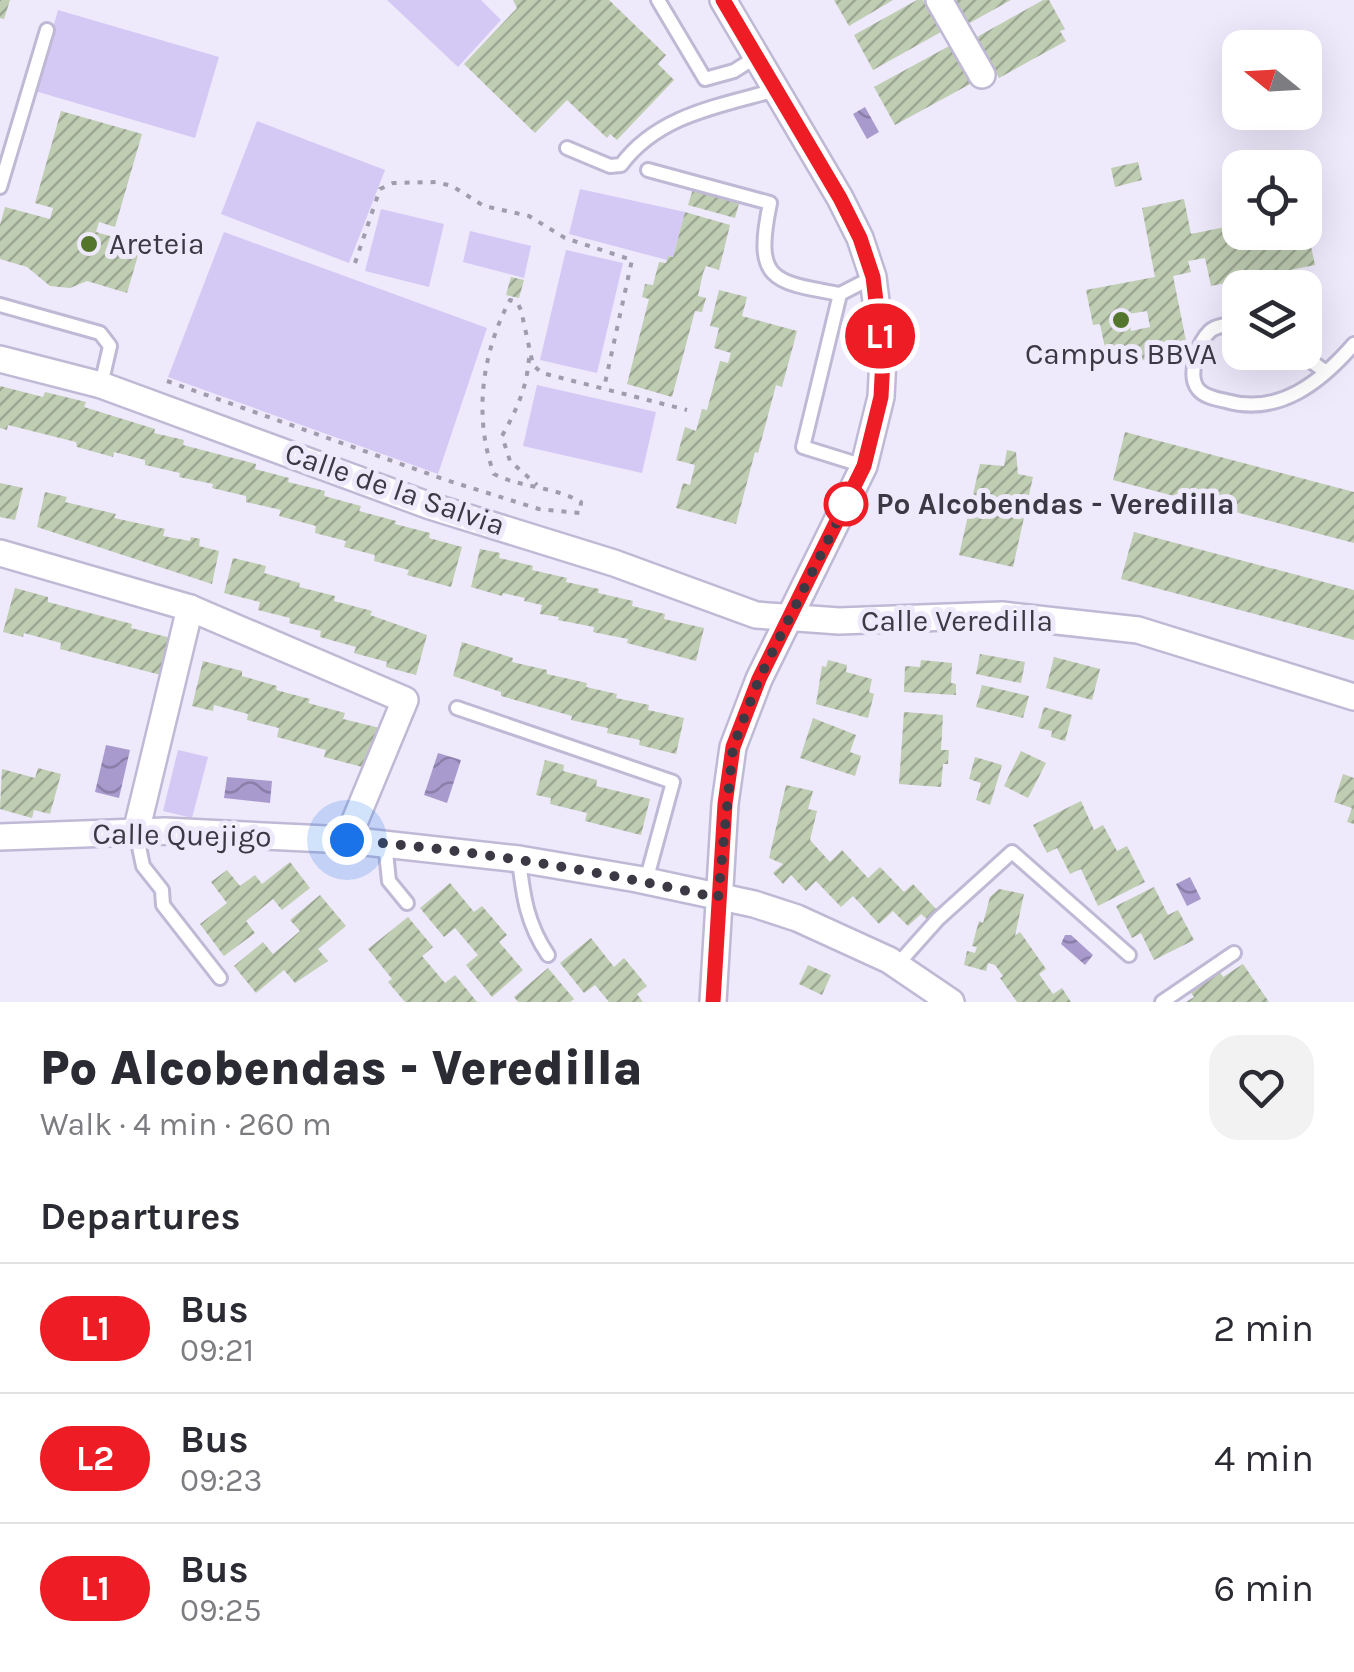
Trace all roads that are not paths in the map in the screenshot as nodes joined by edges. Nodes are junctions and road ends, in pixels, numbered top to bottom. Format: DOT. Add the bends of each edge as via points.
graph roads {
  1 [pos="658,0"];
  2 [pos="723,0"];
  3 [pos="939,0"];
  4 [pos="47,30"];
  5 [pos="756,57"];
  6 [pos="982,75"];
  7 [pos="776,90"];
  8 [pos="567,148"];
  9 [pos="648,170"];
  10 [pos="0,187"];
  11 [pos="873,277"];
  12 [pos="840,294"];
  13 [pos="0,305"];
  14 [pos="1222,326"];
  15 [pos="1354,344"];
  16 [pos="0,359"];
  17 [pos="1322,369"];
  18 [pos="1326,372"];
  19 [pos="101,385"];
  20 [pos="864,466"];
  21 [pos="0,554"];
  22 [pos="190,608"];
  23 [pos="789,616"];
  24 [pos="1354,697"];
  25 [pos="456,708"];
  26 [pos="136,832"];
  27 [pos="0,837"];
  28 [pos="347,840"];
  29 [pos="384,843"];
  30 [pos="519,859"];
  31 [pos="646,881"];
  32 [pos="718,898"];
  33 [pos="407,903"];
  34 [pos="1234,954"];
  35 [pos="548,955"];
  36 [pos="1129,955"];
  37 [pos="898,966"];
  38 [pos="220,978"];
  39 [pos="713,1002"];
  40 [pos="952,1002"];
  41 [pos="1162,1002"];
  1 -- 5 [label="lane" via="705,79 734,72"];
  2 -- 5 [label="street"];
  3 -- 6 [label="street"];
  4 -- 10 [label="lane"];
  5 -- 7 [label="street"];
  7 -- 8 [label="lane" via="680,116 621,165"];
  7 -- 11 [label="street" via="840,198"];
  9 -- 12 [label="lane" via="770,203 763,235 773,276"];
  11 -- 12 [label="lane"];
  11 -- 20 [label="street" via="883,358"];
  12 -- 20 [label="lane" via="804,447"];
  13 -- 19 [label="lane" via="100,333 110,346"];
  14 -- 18 [label="lane" via="1208,332 1192,372 1196,388 1208,396 1241,406 1273,404"];
  15 -- 18 [label="lane"];
  16 -- 19 [label="street, Calle de la Salvia"];
  17 -- 18 [label="lane"];
  19 -- 23 [label="street, Calle de la Salvia" via="735,610"];
  20 -- 23 [label="street"];
  21 -- 22 [label="street"];
  22 -- 26 [label="street"];
  22 -- 28 [label="street" via="405,700"];
  23 -- 24 [label="street, Calle Veredilla" via="839,621 1002,615 1138,630"];
  23 -- 32 [label="street" via="733,747"];
  25 -- 31 [label="lane" via="673,782"];
  26 -- 27 [label="street, Calle Quejigo"];
  26 -- 28 [label="street, Calle Quejigo"];
  26 -- 38 [label="lane" via="163,906"];
  28 -- 29 [label="street, Calle Quejigo"];
  29 -- 30 [label="street, Calle Quejigo"];
  29 -- 33 [label="lane" via="389,880"];
  30 -- 31 [label="street, Calle Quejigo"];
  30 -- 35 [label="lane" via="525,911"];
  31 -- 32 [label="street, Calle Quejigo"];
  32 -- 37 [label="street, Calle Quejigo" via="798,918"];
  32 -- 39 [label="street"];
  34 -- 41 [label="lane"];
  36 -- 37 [label="lane" via="1012,852"];
  37 -- 40 [label="street, Calle Quejigo"];
}
